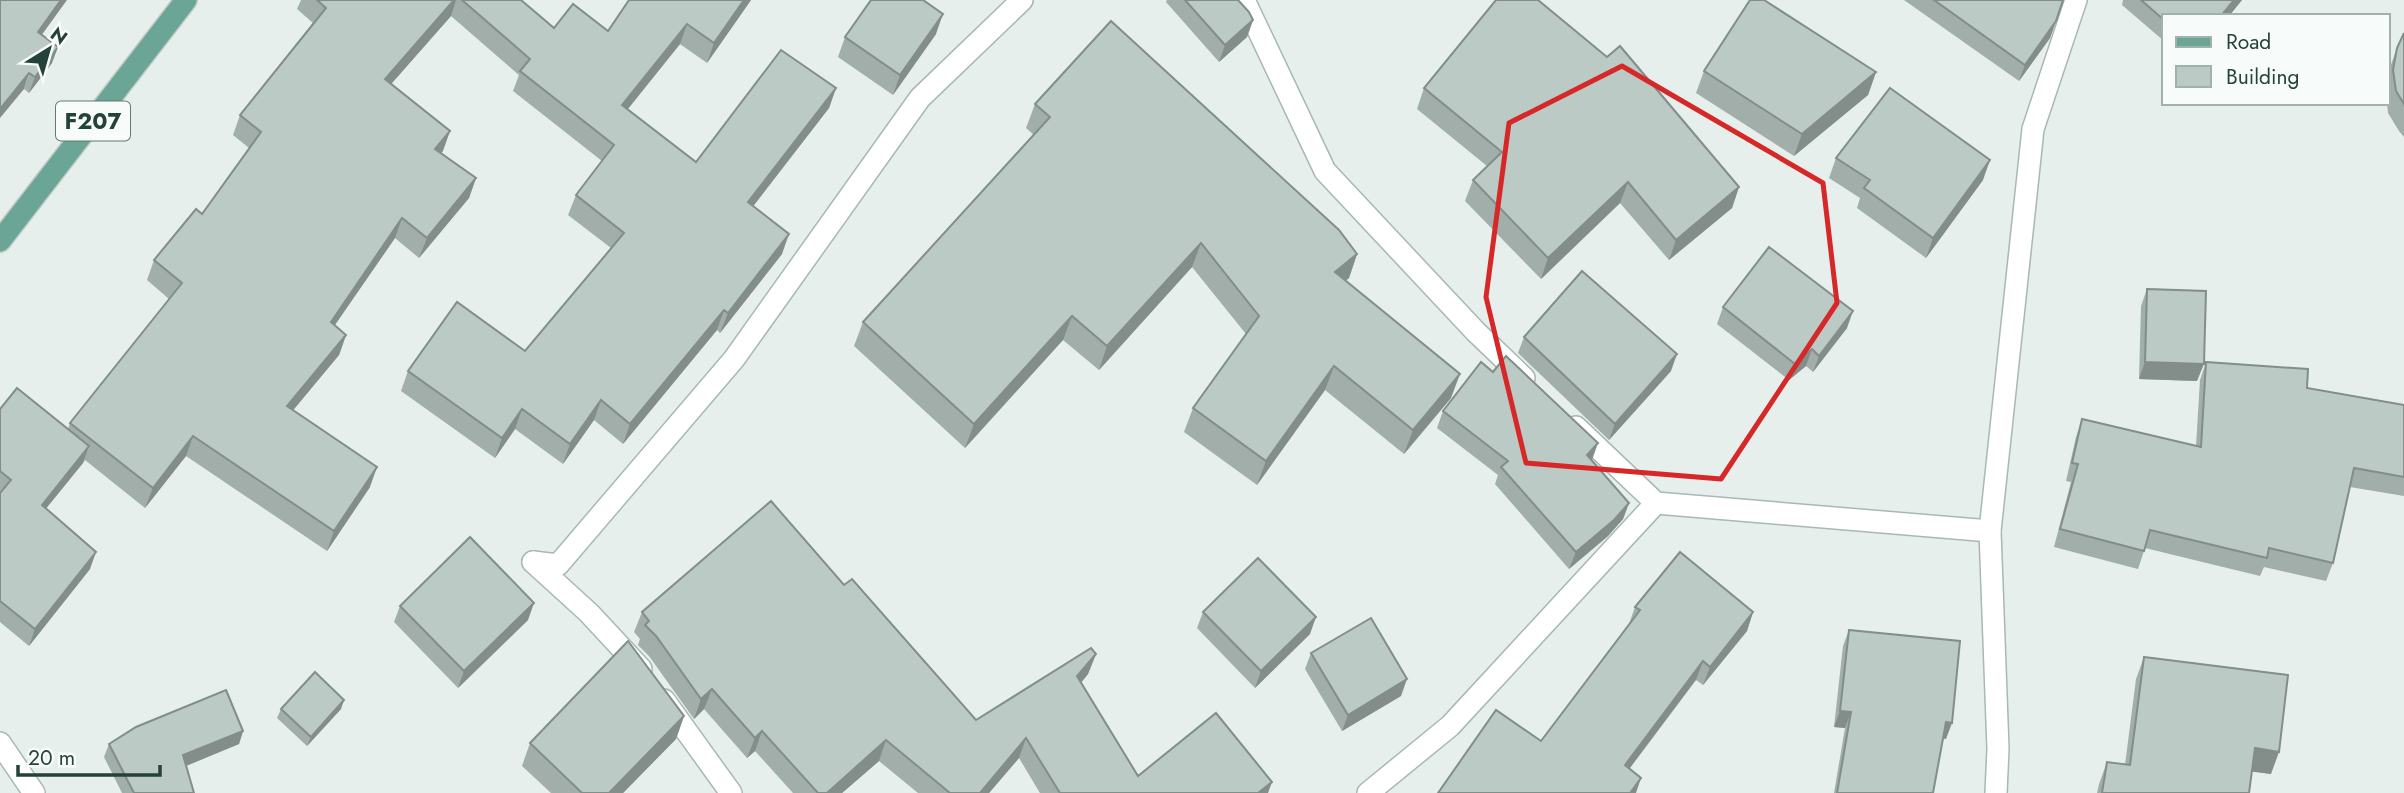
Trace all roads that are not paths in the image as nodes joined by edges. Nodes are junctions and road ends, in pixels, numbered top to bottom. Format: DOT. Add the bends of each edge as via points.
graph roads {
  1 [pos="186,0"];
  2 [pos="1022,0"];
  3 [pos="1244,0"];
  4 [pos="2076,0"];
  5 [pos="0,241"];
  6 [pos="1536,389"];
  7 [pos="1566,418"];
  8 [pos="1656,503"];
  9 [pos="1990,531"];
  10 [pos="0,743"];
  11 [pos="34,793"];
  12 [pos="731,793"];
  13 [pos="1368,793"];
  14 [pos="1996,793"];
  1 -- 5 [label="main road, F207"];
  2 -- 12 [label="street" via="920,98 734,359 558,565 533,562 638,664"];
  3 -- 6 [label="street" via="1325,171"];
  4 -- 9 [label="street" via="2033,129"];
  7 -- 8 [label="street"];
  8 -- 9 [label="street"];
  8 -- 13 [label="street" via="1450,726"];
  9 -- 14 [label="street"];
  10 -- 11 [label="street"];
}
